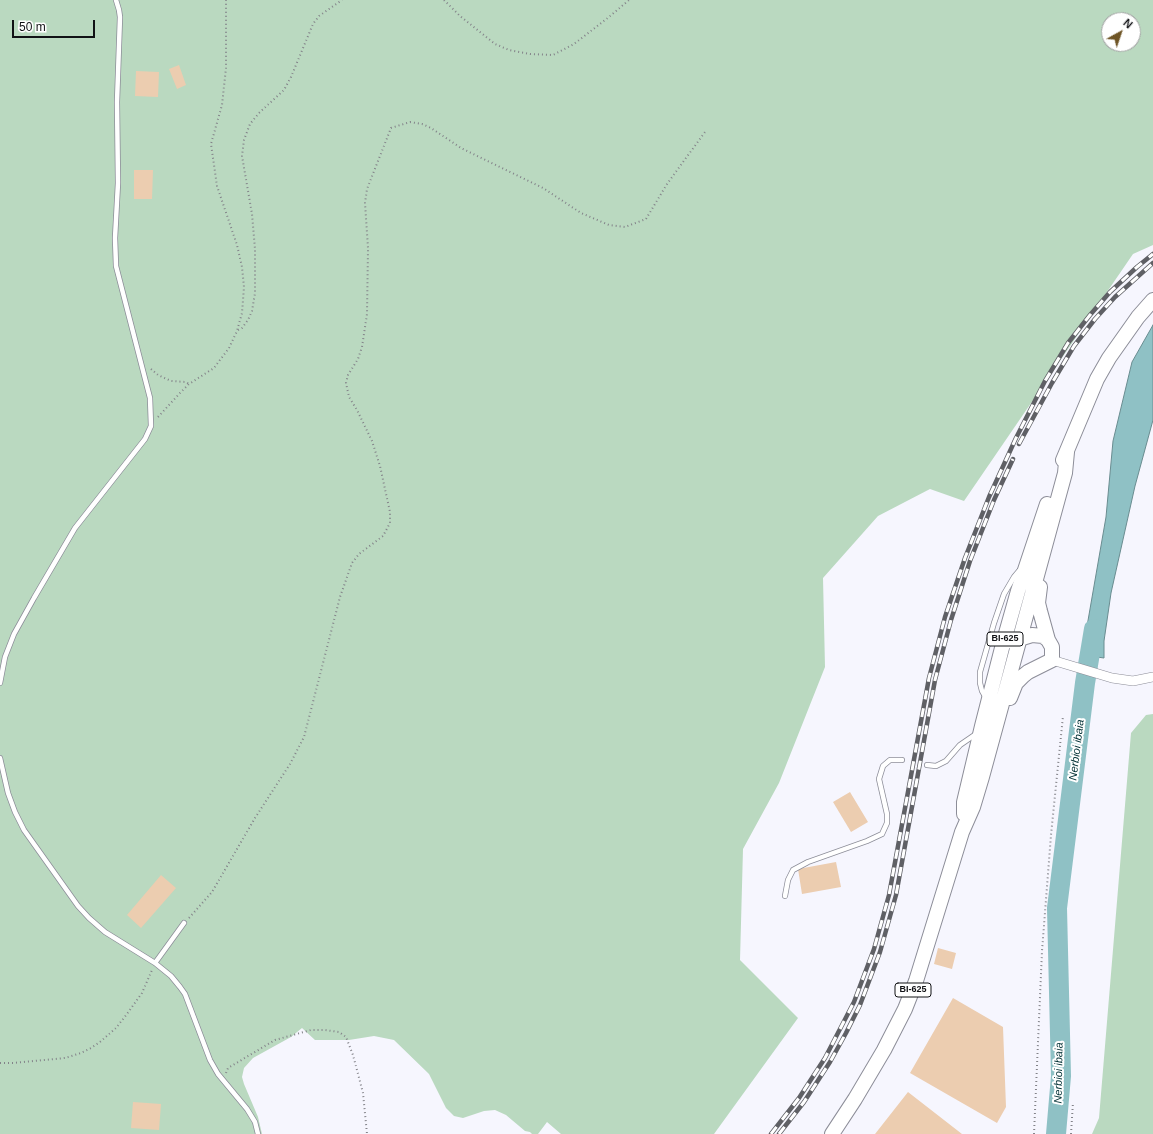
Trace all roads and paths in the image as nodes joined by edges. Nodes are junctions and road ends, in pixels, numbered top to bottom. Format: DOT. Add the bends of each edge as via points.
graph roads {
  1 [pos="116,0"];
  2 [pos="226,0"];
  3 [pos="342,0"];
  4 [pos="444,0"];
  5 [pos="629,0"];
  6 [pos="705,132"];
  7 [pos="1153,300"];
  8 [pos="237,331"];
  9 [pos="140,361"];
  10 [pos="189,384"];
  11 [pos="151,421"];
  12 [pos="1067,452"];
  13 [pos="1057,498"];
  14 [pos="1034,543"];
  15 [pos="1048,640"];
  16 [pos="1016,645"];
  17 [pos="1046,662"];
  18 [pos="1152,677"];
  19 [pos="0,683"];
  20 [pos="1063,716"];
  21 [pos="982,727"];
  22 [pos="0,758"];
  23 [pos="902,760"];
  24 [pos="927,765"];
  25 [pos="982,777"];
  26 [pos="962,832"];
  27 [pos="785,896"];
  28 [pos="184,923"];
  29 [pos="155,963"];
  30 [pos="0,1063"];
  31 [pos="223,1080"];
  32 [pos="1073,1102"];
  33 [pos="258,1134"];
  34 [pos="367,1134"];
  35 [pos="832,1134"];
  36 [pos="1034,1134"];
  37 [pos="1071,1134"];
  1 -- 9 [label="lane" via="120,17 116,266"];
  2 -- 8 [label="path" via="226,68 222,105 211,144 217,186 242,267 244,301"];
  3 -- 8 [label="path" via="319,16 313,24 284,90 250,124 244,140 242,156 255,249 255,293 248,320"];
  4 -- 5 [label="path" via="495,44 530,54 553,55 574,44"];
  6 -- 28 [label="path" via="667,184 646,220 625,226 609,225 581,213 543,188 461,148 422,124 410,122 391,128 367,189 367,314 362,347 346,383 348,396 372,442 380,466 390,523 383,536 359,554 352,563 340,597 304,737 212,892"];
  7 -- 12 [label="main road, BI-625" via="1138,317 1097,379"];
  8 -- 10 [label="path" via="214,368"];
  9 -- 10 [label="path" via="158,375 171,381"];
  9 -- 11 [label="lane" via="150,398"];
  10 -- 11 [label="path"];
  11 -- 19 [label="lane" via="145,439 75,528 34,598 14,634 5,657"];
  12 -- 13 [label="main road" via="1065,473"];
  12 -- 14 [label="main road, BI-625"];
  13 -- 15 [label="main road" via="1058,514 1038,603"];
  13 -- 16 [label="main road"];
  14 -- 16 [label="main road" via="1033,562 1013,634"];
  14 -- 21 [label="main road, BI-625" via="1003,644"];
  15 -- 16 [label="main road" via="1032,634"];
  15 -- 17 [label="main road" via="1052,647"];
  16 -- 17 [label="main road" via="1027,663 1033,665"];
  16 -- 21 [label="main road" via="1007,655 991,712"];
  16 -- 25 [label="main road"];
  17 -- 18 [label="street" via="1132,681"];
  17 -- 25 [label="main road" via="1028,672 1016,683 1010,695 992,762"];
  20 -- 36 [label="path" via="1042,951"];
  21 -- 24 [label="lane" via="960,745 946,761 936,766"];
  21 -- 26 [label="main road, BI-625" via="964,802"];
  22 -- 29 [label="lane" via="8,793 21,826 78,906 101,929"];
  23 -- 27 [label="lane" via="890,760 883,766 879,779 887,814 887,823 882,834 793,870"];
  25 -- 26 [label="main road"];
  26 -- 35 [label="main road, BI-625" via="905,1010 859,1093"];
  28 -- 29 [label="lane"];
  29 -- 30 [label="path" via="142,993 116,1028 100,1042 81,1053 64,1058"];
  29 -- 31 [label="lane" via="171,976 184,992 208,1056"];
  31 -- 33 [label="lane" via="247,1109"];
  31 -- 34 [label="path" via="228,1068 275,1040 311,1030 339,1032 346,1037 353,1055 363,1093"];
  32 -- 37 [label="path"];
}
